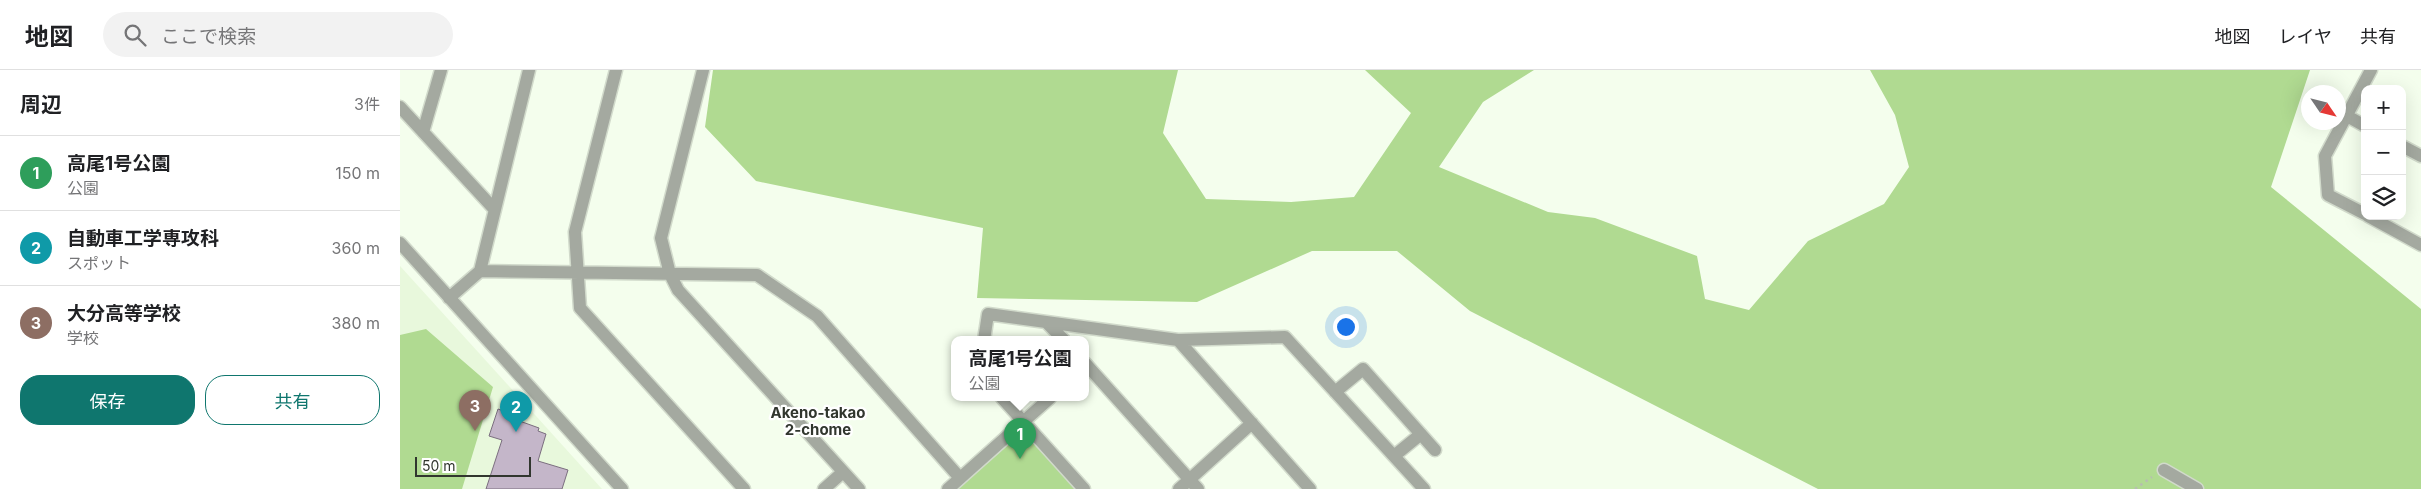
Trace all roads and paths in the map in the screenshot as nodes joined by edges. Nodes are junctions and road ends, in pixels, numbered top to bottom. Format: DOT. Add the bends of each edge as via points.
graph roads {
  1 [pos="441,70"];
  2 [pos="530,70"];
  3 [pos="616,70"];
  4 [pos="703,70"];
  5 [pos="2371,70"];
  6 [pos="400,107"];
  7 [pos="2346,116"];
  8 [pos="2361,124"];
  9 [pos="2339,130"];
  10 [pos="423,132"];
  11 [pos="2406,148"];
  12 [pos="2421,156"];
  13 [pos="495,210"];
  14 [pos="2361,212"];
  15 [pos="2375,220"];
  16 [pos="400,243"];
  17 [pos="2421,245"];
  18 [pos="480,271"];
  19 [pos="577,273"];
  20 [pos="670,274"];
  21 [pos="449,298"];
  22 [pos="1046,322"];
  23 [pos="985,336"];
  24 [pos="1060,336"];
  25 [pos="1178,340"];
  26 [pos="1089,367"];
  27 [pos="1335,392"];
  28 [pos="1005,401"];
  29 [pos="1047,401"];
  30 [pos="1024,421"];
  31 [pos="1252,423"];
  32 [pos="1421,434"];
  33 [pos="1435,450"];
  34 [pos="1394,456"];
  35 [pos="2164,470"];
  36 [pos="843,472"];
  37 [pos="960,478"];
  38 [pos="1194,484"];
  39 [pos="622,489"];
  40 [pos="744,489"];
  41 [pos="824,489"];
  42 [pos="858,489"];
  43 [pos="948,489"];
  44 [pos="1084,489"];
  45 [pos="1179,489"];
  46 [pos="1310,489"];
  47 [pos="1424,489"];
  48 [pos="2135,489"];
  49 [pos="2198,489"];
  1 -- 10 [label="street"];
  2 -- 13 [label="street"];
  3 -- 19 [label="street" via="575,232"];
  4 -- 20 [label="street" via="661,238"];
  5 -- 7 [label="street"];
  6 -- 10 [label="street"];
  7 -- 8 [label="street"];
  9 -- 14 [label="street" via="2325,156 2328,195"];
  10 -- 13 [label="street"];
  11 -- 12 [label="street"];
  13 -- 18 [label="street"];
  15 -- 17 [label="street"];
  16 -- 21 [label="street"];
  18 -- 19 [label="street"];
  18 -- 21 [label="street"];
  19 -- 20 [label="street"];
  19 -- 40 [label="street" via="580,308"];
  20 -- 36 [label="street" via="678,290"];
  20 -- 37 [label="street" via="757,275 818,316"];
  21 -- 39 [label="street"];
  22 -- 23 [label="street" via="988,314"];
  22 -- 24 [label="street"];
  22 -- 25 [label="street"];
  25 -- 27 [label="street" via="1285,337"];
  25 -- 31 [label="street"];
  26 -- 38 [label="street"];
  27 -- 32 [label="street" via="1363,369"];
  27 -- 34 [label="street"];
  28 -- 30 [label="street"];
  29 -- 30 [label="street"];
  30 -- 37 [label="street"];
  30 -- 44 [label="street"];
  31 -- 38 [label="street"];
  31 -- 46 [label="street"];
  32 -- 33 [label="street"];
  32 -- 34 [label="street"];
  34 -- 47 [label="street"];
  35 -- 48 [label="path"];
  35 -- 49 [label="street"];
  36 -- 41 [label="street"];
  36 -- 42 [label="street"];
  37 -- 43 [label="street"];
  38 -- 45 [label="street"];
}
